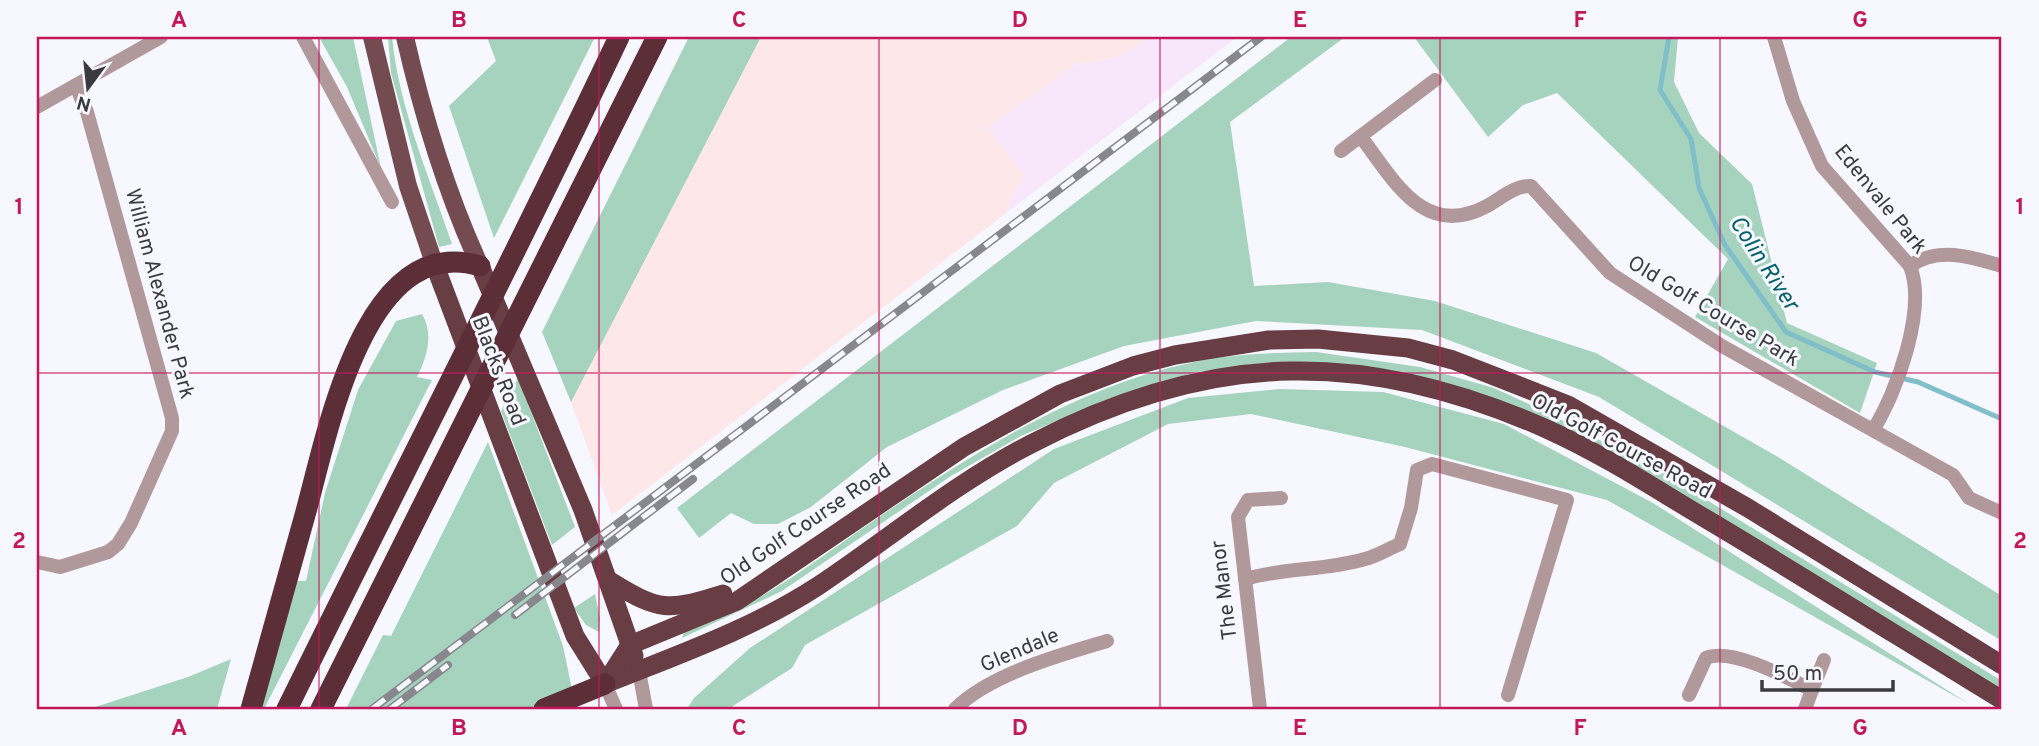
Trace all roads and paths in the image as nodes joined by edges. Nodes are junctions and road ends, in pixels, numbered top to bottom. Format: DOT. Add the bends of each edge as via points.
graph roads {
  1 [pos="161,37"];
  2 [pos="303,37"];
  3 [pos="372,37"];
  4 [pos="405,37"];
  5 [pos="618,37"];
  6 [pos="657,37"];
  7 [pos="1774,37"];
  8 [pos="1435,80"];
  9 [pos="76,86"];
  10 [pos="37,107"];
  11 [pos="1361,137"];
  12 [pos="1341,151"];
  13 [pos="392,202"];
  14 [pos="434,263"];
  15 [pos="481,266"];
  16 [pos="1910,266"];
  17 [pos="2002,266"];
  18 [pos="1873,430"];
  19 [pos="1281,498"];
  20 [pos="2002,513"];
  21 [pos="37,562"];
  22 [pos="795,563"];
  23 [pos="608,578"];
  24 [pos="1245,579"];
  25 [pos="1107,641"];
  26 [pos="630,645"];
  27 [pos="1824,660"];
  28 [pos="2002,665"];
  29 [pos="639,671"];
  30 [pos="605,684"];
  31 [pos="1812,690"];
  32 [pos="1508,695"];
  33 [pos="1689,695"];
  34 [pos="2002,700"];
  35 [pos="553,708"];
  36 [pos="251,709"];
  37 [pos="287,709"];
  38 [pos="321,709"];
  39 [pos="616,709"];
  40 [pos="646,709"];
  41 [pos="955,709"];
  42 [pos="1260,709"];
  43 [pos="1805,709"];
  1 -- 9 [label="street"];
  2 -- 13 [label="street"];
  3 -- 14 [label="main road, Blacks Road" via="408,186"];
  4 -- 15 [label="main road, Blacks Road" via="431,141"];
  5 -- 37 [label="highway"];
  6 -- 38 [label="highway"];
  7 -- 16 [label="street, Edenvale Park" via="1793,101 1822,166"];
  8 -- 11 [label="street"];
  9 -- 10 [label="street"];
  9 -- 21 [label="street, William Alexander Park" via="87,112 172,431 118,544 108,552 60,567"];
  11 -- 12 [label="street"];
  11 -- 18 [label="street, Old Golf Course Park" via="1402,191 1438,215 1462,217 1517,188 1531,186 1625,285 1722,346"];
  14 -- 15 [label="highway" via="460,260"];
  14 -- 30 [label="highway, Blacks Road" via="570,621"];
  14 -- 36 [label="highway" via="395,290 354,353"];
  15 -- 23 [label="highway, Blacks Road"];
  16 -- 17 [label="street" via="1931,256 1952,254"];
  16 -- 18 [label="street, Edenvale Park" via="1916,306 1890,401"];
  18 -- 20 [label="street, Old Golf Course Park" via="1953,475 1969,498"];
  19 -- 24 [label="street, The Manor" via="1248,500 1238,517"];
  22 -- 23 [label="highway" via="735,591 670,607 648,603"];
  22 -- 26 [label="highway, Old Golf Course Road" via="737,601"];
  22 -- 28 [label="highway, Old Golf Course Road" via="964,447 1091,381 1221,345 1318,338 1366,342 1453,360 1568,404"];
  23 -- 26 [label="highway, Blacks Road"];
  24 -- 32 [label="street" via="1276,570 1366,559 1400,544 1417,470 1432,464 1567,500"];
  24 -- 42 [label="street, The Manor"];
  25 -- 41 [label="street, Glendale" via="1012,674"];
  26 -- 29 [label="highway, Blacks Road"];
  26 -- 30 [label="highway"];
  27 -- 31 [label="street"];
  29 -- 30 [label="highway, Old Golf Course Road"];
  29 -- 34 [label="highway, Old Golf Course Road" via="753,624 985,470 1079,420 1187,382 1316,370 1403,380 1499,409 1554,432 1719,526"];
  29 -- 40 [label="street, Blacks Road"];
  30 -- 35 [label="highway"];
  30 -- 39 [label="street, Blacks Road"];
  31 -- 33 [label="street" via="1757,665 1716,654 1706,658"];
  31 -- 43 [label="street"];
}
